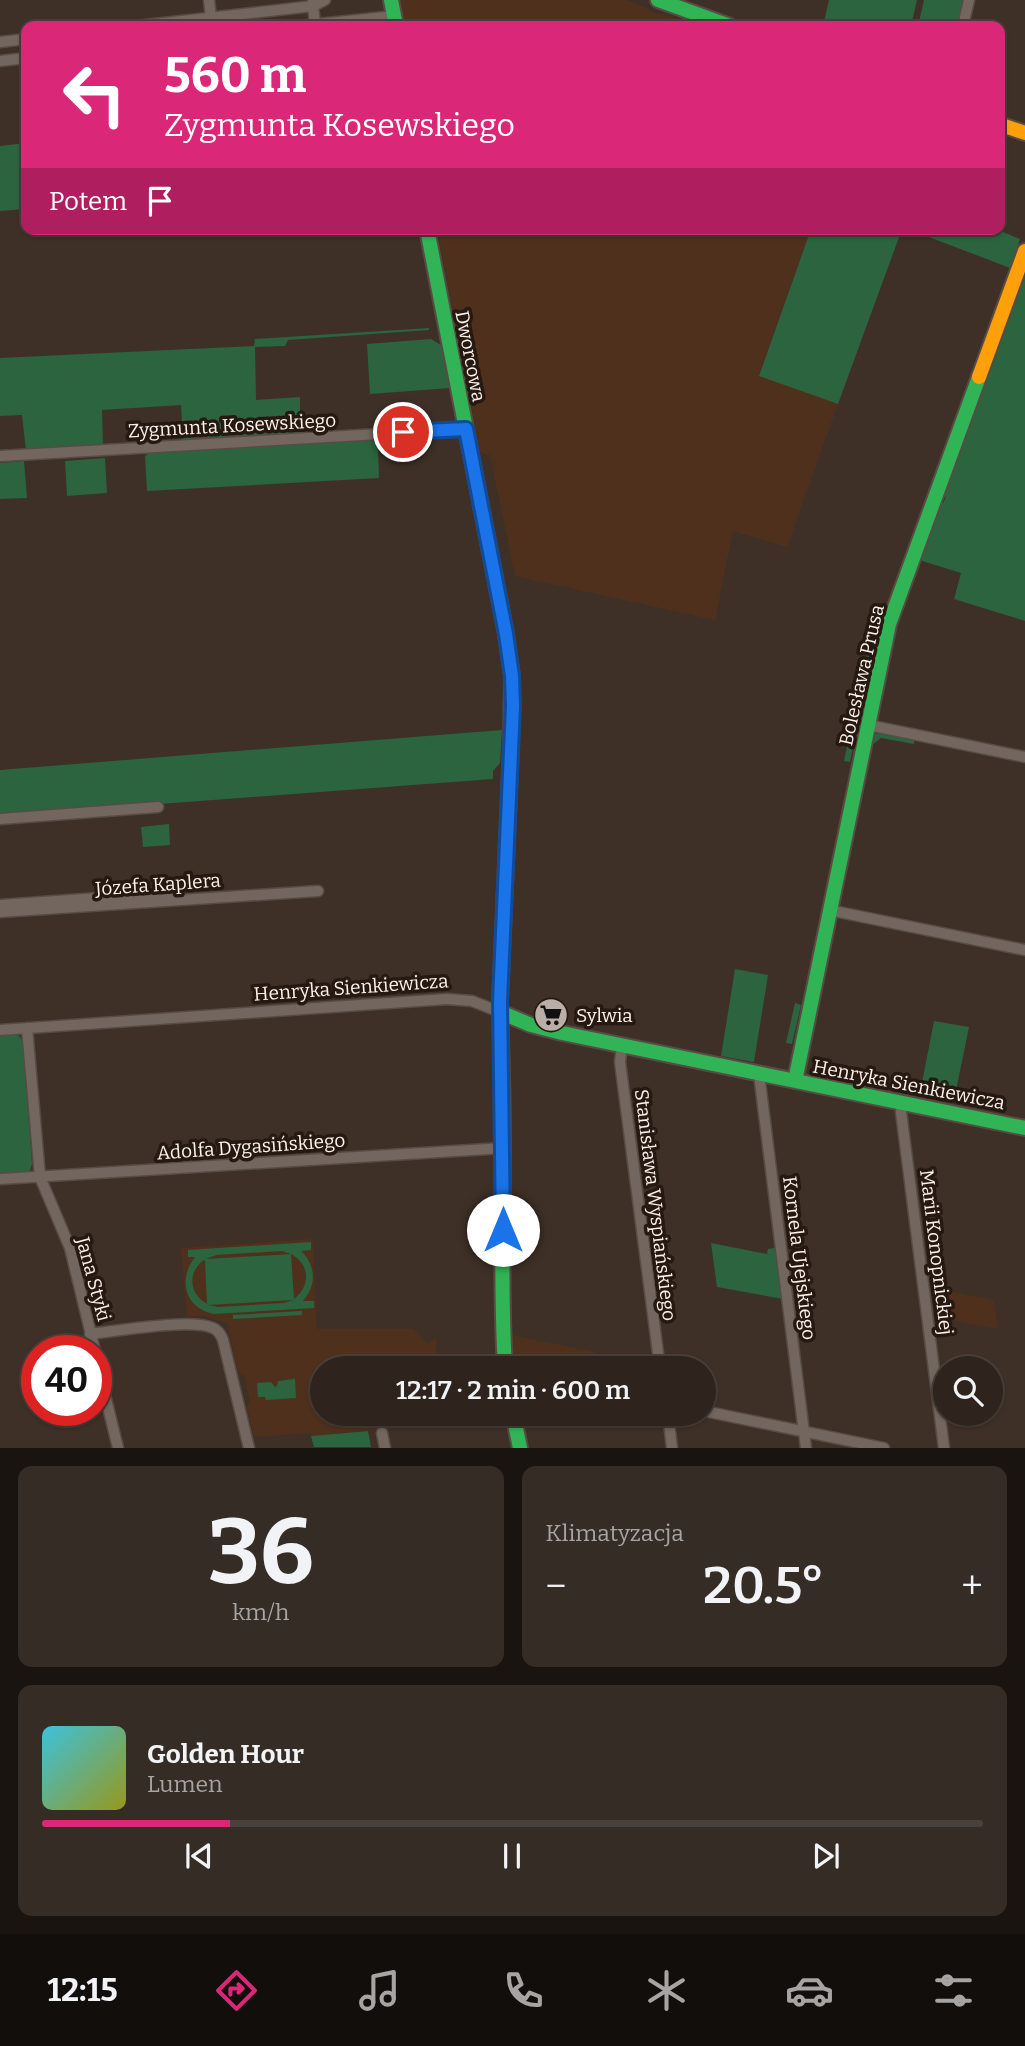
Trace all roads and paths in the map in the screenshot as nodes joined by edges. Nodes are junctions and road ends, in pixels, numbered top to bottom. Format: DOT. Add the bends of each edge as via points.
graph roads {
  1 [pos="209,0"];
  2 [pos="325,0"];
  3 [pos="391,0"];
  4 [pos="658,0"];
  5 [pos="969,0"];
  6 [pos="313,3"];
  7 [pos="211,18"];
  8 [pos="183,21"];
  9 [pos="315,21"];
  10 [pos="395,21"];
  11 [pos="716,21"];
  12 [pos="964,21"];
  13 [pos="21,40"];
  14 [pos="0,42"];
  15 [pos="21,59"];
  16 [pos="0,61"];
  17 [pos="1005,126"];
  18 [pos="1025,134"];
  19 [pos="427,235"];
  20 [pos="1025,251"];
  21 [pos="466,429"];
  22 [pos="0,456"];
  23 [pos="868,725"];
  24 [pos="1025,757"];
  25 [pos="158,807"];
  26 [pos="0,819"];
  27 [pos="318,891"];
  28 [pos="168,893"];
  29 [pos="0,905"];
  30 [pos="830,910"];
  31 [pos="0,912"];
  32 [pos="1025,950"];
  33 [pos="500,1012"];
  34 [pos="27,1028"];
  35 [pos="0,1030"];
  36 [pos="622,1046"];
  37 [pos="759,1074"];
  38 [pos="795,1081"];
  39 [pos="902,1102"];
  40 [pos="1025,1128"];
  41 [pos="504,1148"];
  42 [pos="40,1177"];
  43 [pos="0,1180"];
  44 [pos="90,1334"];
  45 [pos="504,1356"];
  46 [pos="658,1356"];
  47 [pos="716,1414"];
  48 [pos="112,1423"];
  49 [pos="516,1426"];
  50 [pos="669,1426"];
  51 [pos="804,1432"];
  52 [pos="382,1433"];
  53 [pos="118,1447"];
  54 [pos="249,1447"];
  55 [pos="385,1447"];
  56 [pos="520,1447"];
  57 [pos="672,1447"];
  58 [pos="806,1447"];
  59 [pos="884,1447"];
  60 [pos="944,1447"];
  1 -- 7 [label="street"];
  2 -- 6 [label="street"];
  3 -- 10 [label="street"];
  4 -- 11 [label="street"];
  5 -- 12 [label="street"];
  6 -- 7 [label="street"];
  6 -- 9 [label="street"];
  7 -- 8 [label="street"];
  13 -- 14 [label="street"];
  15 -- 16 [label="street"];
  17 -- 18 [label="street"];
  19 -- 21 [label="street, Dworcowa"];
  20 -- 23 [label="street, Bolesława Prusa" via="889,624"];
  21 -- 22 [label="street, Zygmunta Kosewskiego"];
  21 -- 33 [label="street, Dworcowa" via="513,690"];
  23 -- 24 [label="street"];
  23 -- 30 [label="street, Bolesława Prusa"];
  25 -- 26 [label="street"];
  27 -- 31 [label="street, Józefa Kaplera"];
  28 -- 29 [label="street, Józefa Kaplera"];
  30 -- 32 [label="street"];
  30 -- 38 [label="street, Bolesława Prusa"];
  33 -- 34 [label="street, Henryka Sienkiewicza" via="472,1001 447,999"];
  33 -- 36 [label="street, Henryka Sienkiewicza" via="542,1028"];
  33 -- 41 [label="street, Dworcowa"];
  34 -- 35 [label="street, Henryka Sienkiewicza"];
  34 -- 42 [label="street, Jana Styki"];
  36 -- 37 [label="street, Henryka Sienkiewicza"];
  36 -- 46 [label="street, Stanisława Wyspiańskiego" via="620,1062"];
  37 -- 38 [label="street, Henryka Sienkiewicza"];
  37 -- 51 [label="street, Kornela Ujejskiego"];
  38 -- 39 [label="street, Henryka Sienkiewicza"];
  39 -- 40 [label="street, Henryka Sienkiewicza"];
  39 -- 60 [label="street, Marii Konopnickiej"];
  41 -- 42 [label="street, Adolfa Dygasińskiego"];
  41 -- 45 [label="street, Dworcowa"];
  42 -- 43 [label="street, Adolfa Dygasińskiego"];
  42 -- 44 [label="street, Jana Styki" via="70,1248"];
  44 -- 54 [label="street" via="189,1324 213,1328 223,1340"];
  47 -- 51 [label="street"];
  48 -- 53 [label="street"];
  49 -- 56 [label="street"];
  50 -- 57 [label="street"];
  51 -- 58 [label="street, Kornela Ujejskiego"];
  51 -- 59 [label="street"];
  52 -- 55 [label="street"];
}
